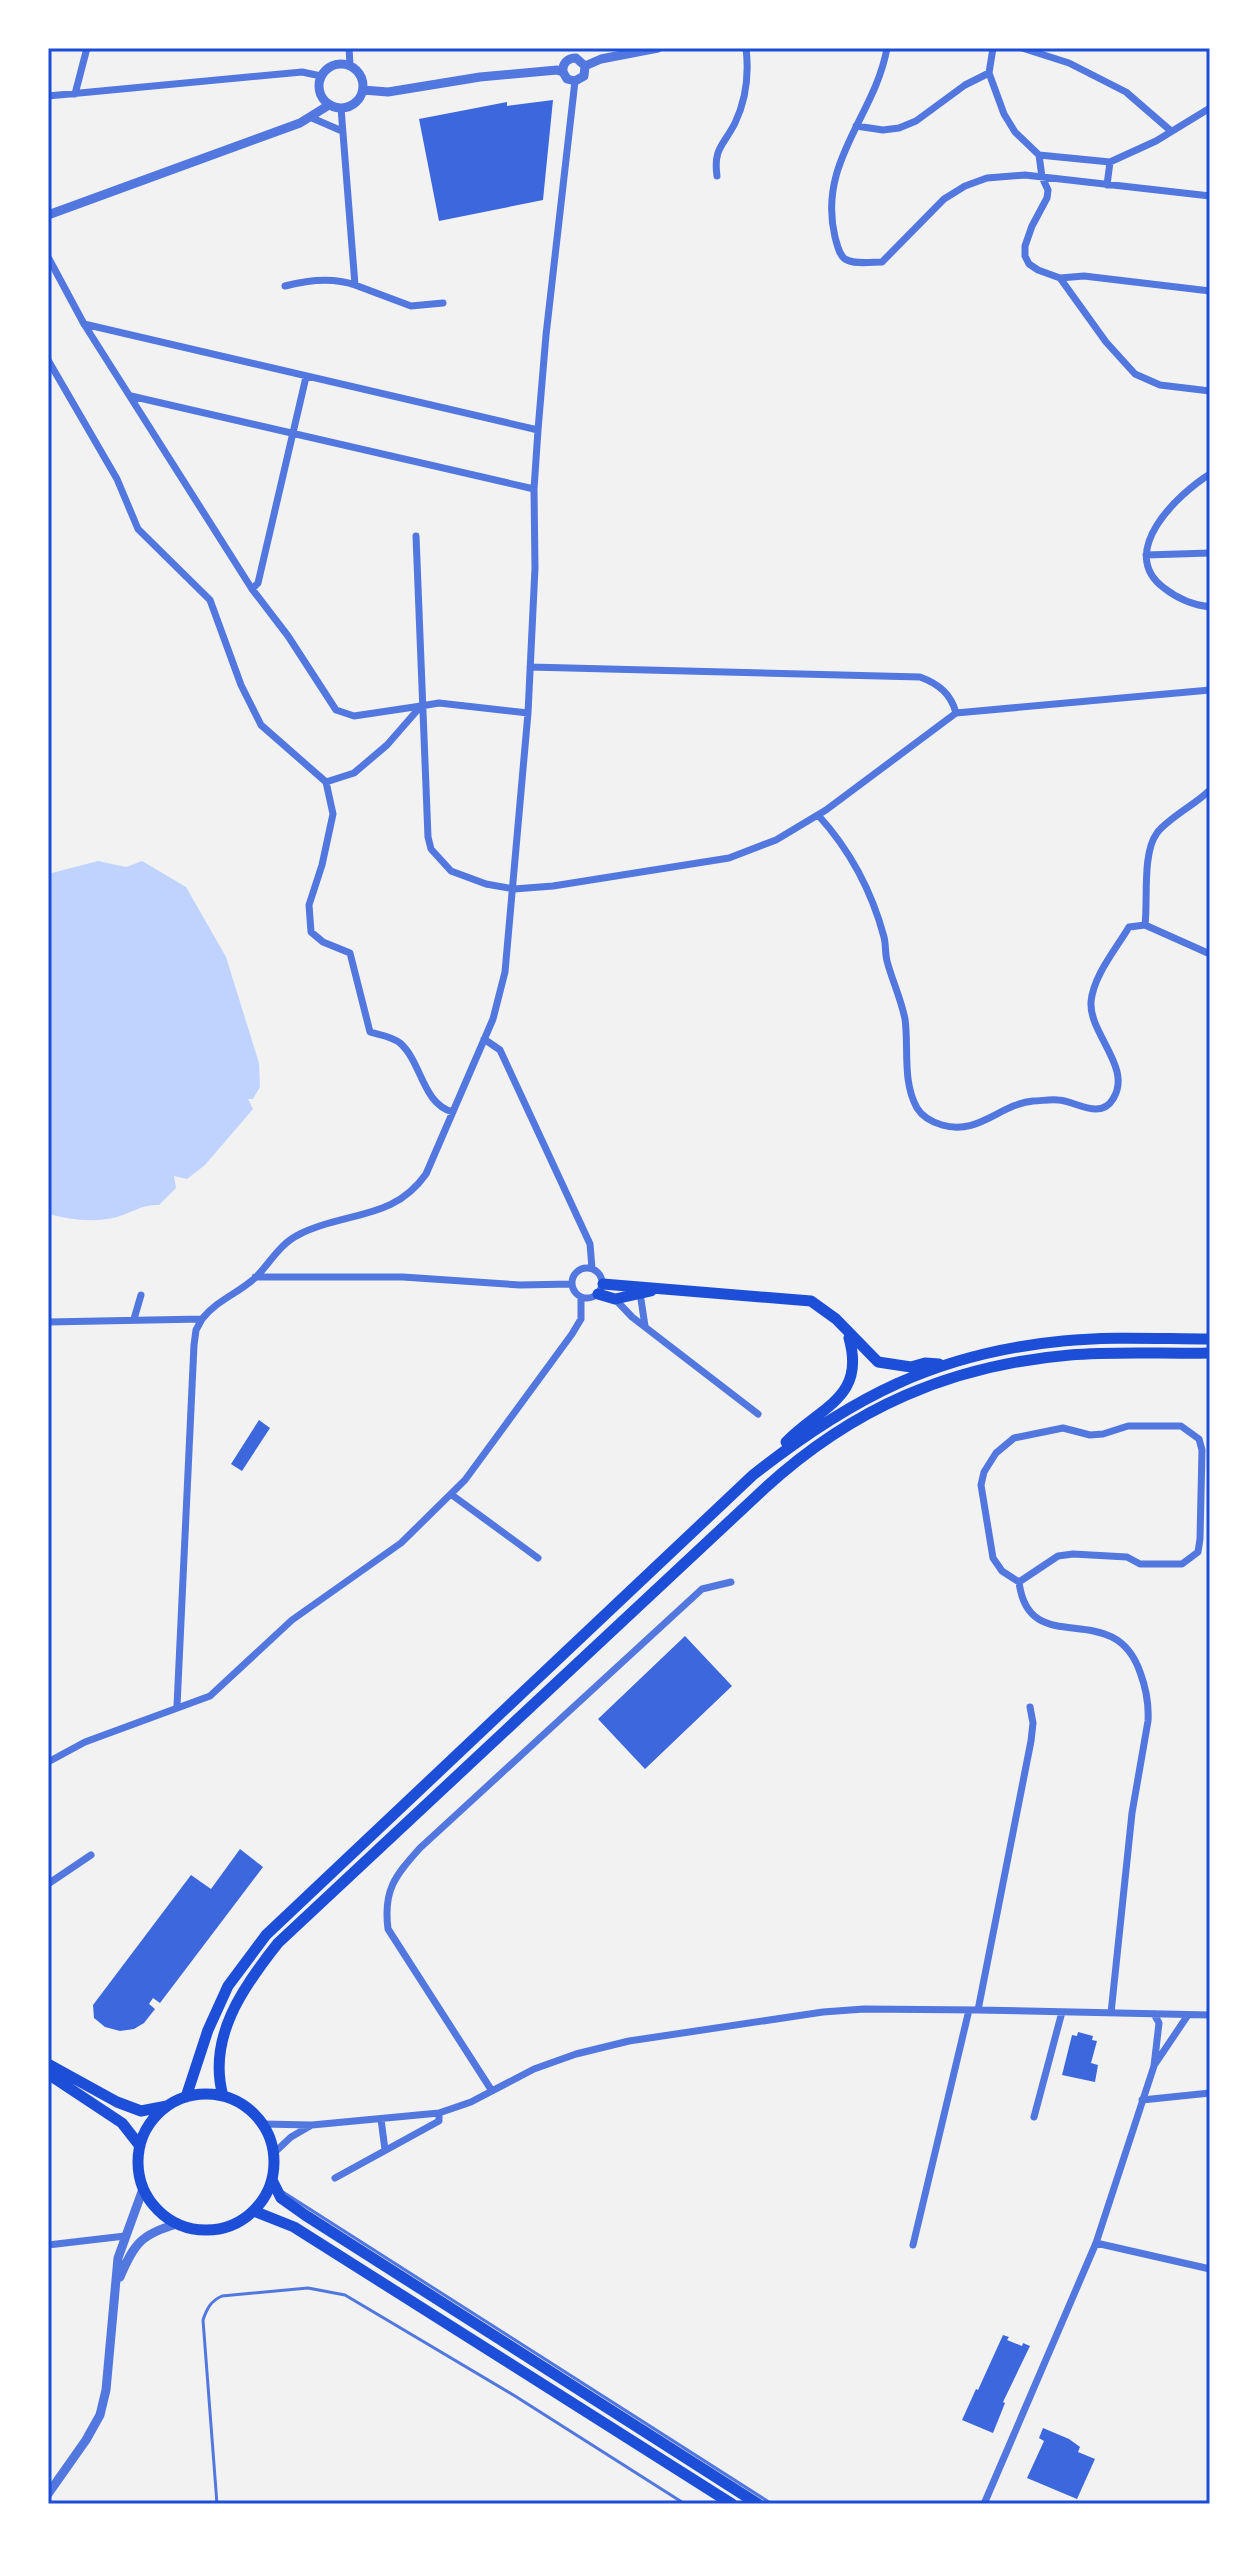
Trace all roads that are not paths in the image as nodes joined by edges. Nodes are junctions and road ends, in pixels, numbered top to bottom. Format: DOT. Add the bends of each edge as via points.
graph roads {
  1 [pos="87,48"];
  2 [pos="349,48"];
  3 [pos="658,48"];
  4 [pos="746,48"];
  5 [pos="887,48"];
  6 [pos="993,48"];
  7 [pos="1022,48"];
  8 [pos="640,50"];
  9 [pos="350,65"];
  10 [pos="585,66"];
  11 [pos="563,72"];
  12 [pos="989,73"];
  13 [pos="321,76"];
  14 [pos="575,81"];
  15 [pos="363,90"];
  16 [pos="75,94"];
  17 [pos="48,96"];
  18 [pos="329,105"];
  19 [pos="341,108"];
  20 [pos="1210,108"];
  21 [pos="312,118"];
  22 [pos="856,126"];
  23 [pos="342,131"];
  24 [pos="1171,131"];
  25 [pos="1039,155"];
  26 [pos="1110,162"];
  27 [pos="717,176"];
  28 [pos="1042,177"];
  29 [pos="1107,185"];
  30 [pos="1210,196"];
  31 [pos="48,215"];
  32 [pos="48,257"];
  33 [pos="1060,278"];
  34 [pos="355,285"];
  35 [pos="285,286"];
  36 [pos="1210,291"];
  37 [pos="443,303"];
  38 [pos="84,324"];
  39 [pos="48,360"];
  40 [pos="306,377"];
  41 [pos="1210,391"];
  42 [pos="131,396"];
  43 [pos="538,430"];
  44 [pos="293,432"];
  45 [pos="1210,474"];
  46 [pos="534,489"];
  47 [pos="416,536"];
  48 [pos="1210,553"];
  49 [pos="1146,555"];
  50 [pos="252,589"];
  51 [pos="1210,607"];
  52 [pos="530,667"];
  53 [pos="1210,690"];
  54 [pos="421,706"];
  55 [pos="528,713"];
  56 [pos="956,713"];
  57 [pos="326,782"];
  58 [pos="1210,790"];
  59 [pos="818,815"];
  60 [pos="514,889"];
  61 [pos="1145,925"];
  62 [pos="1210,954"];
  63 [pos="484,1039"];
  64 [pos="453,1112"];
  65 [pos="592,1268"];
  66 [pos="255,1277"];
  67 [pos="572,1284"];
  68 [pos="601,1289"];
  69 [pos="636,1291"];
  70 [pos="141,1295"];
  71 [pos="581,1298"];
  72 [pos="615,1299"];
  73 [pos="134,1319"];
  74 [pos="202,1319"];
  75 [pos="48,1322"];
  76 [pos="645,1326"];
  77 [pos="848,1333"];
  78 [pos="1210,1339"];
  79 [pos="1210,1353"];
  80 [pos="943,1365"];
  81 [pos="758,1414"];
  82 [pos="753,1475"];
  83 [pos="452,1495"];
  84 [pos="538,1558"];
  85 [pos="731,1582"];
  86 [pos="1019,1582"];
  87 [pos="177,1706"];
  88 [pos="1030,1707"];
  89 [pos="48,1762"];
  90 [pos="91,1855"];
  91 [pos="48,1884"];
  92 [pos="974,2010"];
  93 [pos="1062,2012"];
  94 [pos="1111,2013"];
  95 [pos="1154,2014"];
  96 [pos="1188,2015"];
  97 [pos="1210,2015"];
  98 [pos="48,2064"];
  99 [pos="1154,2066"];
  100 [pos="48,2074"];
  101 [pos="492,2091"];
  102 [pos="1210,2093"];
  103 [pos="223,2096"];
  104 [pos="186,2097"];
  105 [pos="1142,2100"];
  106 [pos="168,2106"];
  107 [pos="439,2113"];
  108 [pos="1034,2117"];
  109 [pos="381,2119"];
  110 [pos="262,2124"];
  111 [pos="312,2125"];
  112 [pos="140,2146"];
  113 [pos="385,2150"];
  114 [pos="274,2153"];
  115 [pos="335,2178"];
  116 [pos="272,2180"];
  117 [pos="143,2189"];
  118 [pos="254,2211"];
  119 [pos="177,2224"];
  120 [pos="125,2236"];
  121 [pos="1096,2243"];
  122 [pos="48,2245"];
  123 [pos="913,2245"];
  124 [pos="1210,2269"];
  125 [pos="117,2284"];
  126 [pos="48,2494"];
  127 [pos="217,2504"];
  128 [pos="685,2504"];
  129 [pos="732,2504"];
  130 [pos="758,2504"];
  131 [pos="772,2504"];
  132 [pos="984,2504"];
  1 -- 16 [label="street"];
  2 -- 9 [label="street"];
  3 -- 8 [label="street"];
  4 -- 27 [label="street" via="749,72 735,122 717,150"];
  5 -- 22 [label="street"];
  6 -- 12 [label="street"];
  7 -- 24 [label="street" via="1069,63 1126,92"];
  8 -- 10 [label="street"];
  9 -- 13 [label="street" via="336,64"];
  9 -- 15 [label="street" via="360,75"];
  10 -- 11 [label="street" via="569,59"];
  10 -- 14 [label="street" via="584,76"];
  11 -- 14 [label="street"];
  11 -- 15 [label="street" via="514,73 388,92"];
  12 -- 22 [label="street" via="899,128"];
  12 -- 25 [label="street" via="1004,114"];
  13 -- 16 [label="street" via="302,72"];
  13 -- 18 [label="street" via="321,95"];
  14 -- 43 [label="street"];
  15 -- 19 [label="street" via="355,102"];
  16 -- 17 [label="street"];
  18 -- 19 [label="street"];
  18 -- 21 [label="street"];
  19 -- 23 [label="street"];
  20 -- 24 [label="street"];
  21 -- 23 [label="street"];
  21 -- 31 [label="street"];
  22 -- 28 [label="street" via="839,159 831,202 836,239 848,261 882,262 944,199 965,186 1007,175"];
  23 -- 34 [label="street"];
  24 -- 26 [label="street"];
  25 -- 26 [label="street"];
  25 -- 28 [label="street"];
  26 -- 29 [label="street"];
  28 -- 29 [label="street"];
  28 -- 33 [label="street" via="1047,198 1032,226 1025,256 1038,270"];
  29 -- 30 [label="street"];
  32 -- 38 [label="street"];
  33 -- 36 [label="street" via="1084,276"];
  33 -- 41 [label="street" via="1135,374 1160,385"];
  34 -- 35 [label="street" via="340,280"];
  34 -- 37 [label="street" via="411,306"];
  38 -- 40 [label="street"];
  38 -- 42 [label="street"];
  39 -- 57 [label="street" via="117,479 138,529 210,600 261,725"];
  40 -- 43 [label="street"];
  40 -- 44 [label="street"];
  42 -- 44 [label="street"];
  42 -- 50 [label="street"];
  43 -- 46 [label="street"];
  44 -- 46 [label="street"];
  44 -- 50 [label="street" via="258,583"];
  45 -- 49 [label="street" via="1188,487 1154,527"];
  46 -- 52 [label="street"];
  47 -- 54 [label="street"];
  48 -- 49 [label="street"];
  49 -- 51 [label="street" via="1159,584 1179,599"];
  50 -- 54 [label="street" via="336,710 354,716"];
  52 -- 55 [label="street"];
  52 -- 56 [label="street" via="907,676 935,682 952,699"];
  53 -- 56 [label="street"];
  54 -- 55 [label="street" via="439,703"];
  54 -- 57 [label="street" via="354,773"];
  54 -- 60 [label="street" via="431,849 464,878"];
  55 -- 60 [label="street"];
  56 -- 59 [label="street"];
  57 -- 64 [label="street" via="333,814 309,905 311,932 350,953 370,1032 401,1044 435,1102"];
  58 -- 61 [label="street" via="1158,831 1148,848"];
  59 -- 60 [label="street" via="776,840 729,858"];
  59 -- 61 [label="street" via="851,857 884,939 904,1015 909,1080 917,1107 924,1118 943,1125 979,1124 1028,1102 1061,1099 1084,1108 1110,1104 1117,1075 1093,1020 1094,988 1129,927"];
  60 -- 63 [label="street" via="500,997"];
  61 -- 62 [label="street"];
  63 -- 64 [label="street"];
  63 -- 65 [label="street" via="500,1050 590,1244"];
  64 -- 66 [label="street" via="426,1174 407,1196 381,1211 301,1233 285,1242"];
  65 -- 67 [label="street" via="577,1271"];
  65 -- 68 [label="street" via="600,1275"];
  66 -- 67 [label="street"];
  66 -- 74 [label="street"];
  67 -- 71 [label="street"];
  68 -- 69 [label="main road"];
  68 -- 71 [label="street"];
  68 -- 72 [label="main road"];
  69 -- 72 [label="main road"];
  69 -- 76 [label="street"];
  69 -- 77 [label="main road" via="811,1301"];
  70 -- 73 [label="street"];
  71 -- 83 [label="street" via="581,1319 572,1334"];
  72 -- 76 [label="street"];
  73 -- 74 [label="street"];
  73 -- 75 [label="street"];
  74 -- 87 [label="street" via="194,1345"];
  76 -- 81 [label="street"];
  77 -- 80 [label="main road" via="878,1362"];
  77 -- 82 [label="main road" via="854,1354 847,1390 800,1427"];
  78 -- 80 [label="main road" via="1066,1340"];
  79 -- 103 [label="main road" via="1071,1354 994,1365 907,1394 813,1447 278,1943 240,1995 223,2033 218,2058"];
  80 -- 82 [label="main road" via="839,1413"];
  82 -- 104 [label="main road" via="266,1935 228,1986"];
  83 -- 84 [label="street"];
  83 -- 87 [label="street" via="378,1561 292,1620 210,1696"];
  85 -- 101 [label="street" via="702,1589 395,1876 385,1906 388,1929"];
  86 -- 86 [label="street" via="1058,1556 1073,1554 1127,1557 1140,1564 1191,1560 1200,1539 1199,1439 1181,1426 1128,1426 1090,1435 1063,1428 1014,1438 996,1453 981,1485 993,1558"];
  86 -- 94 [label="street" via="1021,1600 1041,1621 1109,1634 1123,1642 1135,1658 1149,1709"];
  87 -- 89 [label="street"];
  88 -- 92 [label="street" via="1031,1741"];
  90 -- 91 [label="street"];
  92 -- 93 [label="street"];
  92 -- 101 [label="street" via="823,2012 629,2041 562,2058"];
  92 -- 123 [label="street"];
  93 -- 94 [label="street"];
  93 -- 108 [label="street"];
  94 -- 95 [label="street"];
  95 -- 96 [label="street"];
  95 -- 99 [label="street" via="1159,2023"];
  96 -- 97 [label="street"];
  96 -- 99 [label="street"];
  98 -- 106 [label="main road" via="141,2111"];
  99 -- 105 [label="street"];
  100 -- 112 [label="main road" via="122,2123"];
  101 -- 107 [label="street"];
  102 -- 105 [label="street"];
  103 -- 104 [label="main road"];
  103 -- 110 [label="main road"];
  104 -- 106 [label="main road"];
  105 -- 121 [label="street"];
  106 -- 112 [label="main road" via="150,2123"];
  107 -- 109 [label="street"];
  107 -- 113 [label="street" via="439,2121"];
  109 -- 111 [label="street"];
  109 -- 113 [label="street"];
  110 -- 111 [label="street"];
  110 -- 114 [label="main road"];
  111 -- 114 [label="street"];
  112 -- 117 [label="main road"];
  113 -- 115 [label="street"];
  114 -- 116 [label="main road"];
  116 -- 118 [label="main road"];
  116 -- 130 [label="main road" via="281,2198 305,2215"];
  116 -- 131 [label="lane" via="284,2194"];
  117 -- 119 [label="main road" via="157,2210"];
  117 -- 120 [label="street"];
  118 -- 119 [label="main road" via="231,2226 204,2231"];
  118 -- 129 [label="main road" via="318,2241"];
  119 -- 125 [label="street" via="158,2229 133,2247"];
  120 -- 122 [label="street"];
  120 -- 125 [label="street"];
  121 -- 124 [label="street"];
  121 -- 132 [label="street"];
  125 -- 126 [label="street" via="100,2415"];
  127 -- 128 [label="lane" via="206,2309 222,2296 308,2288 345,2295"];
}
